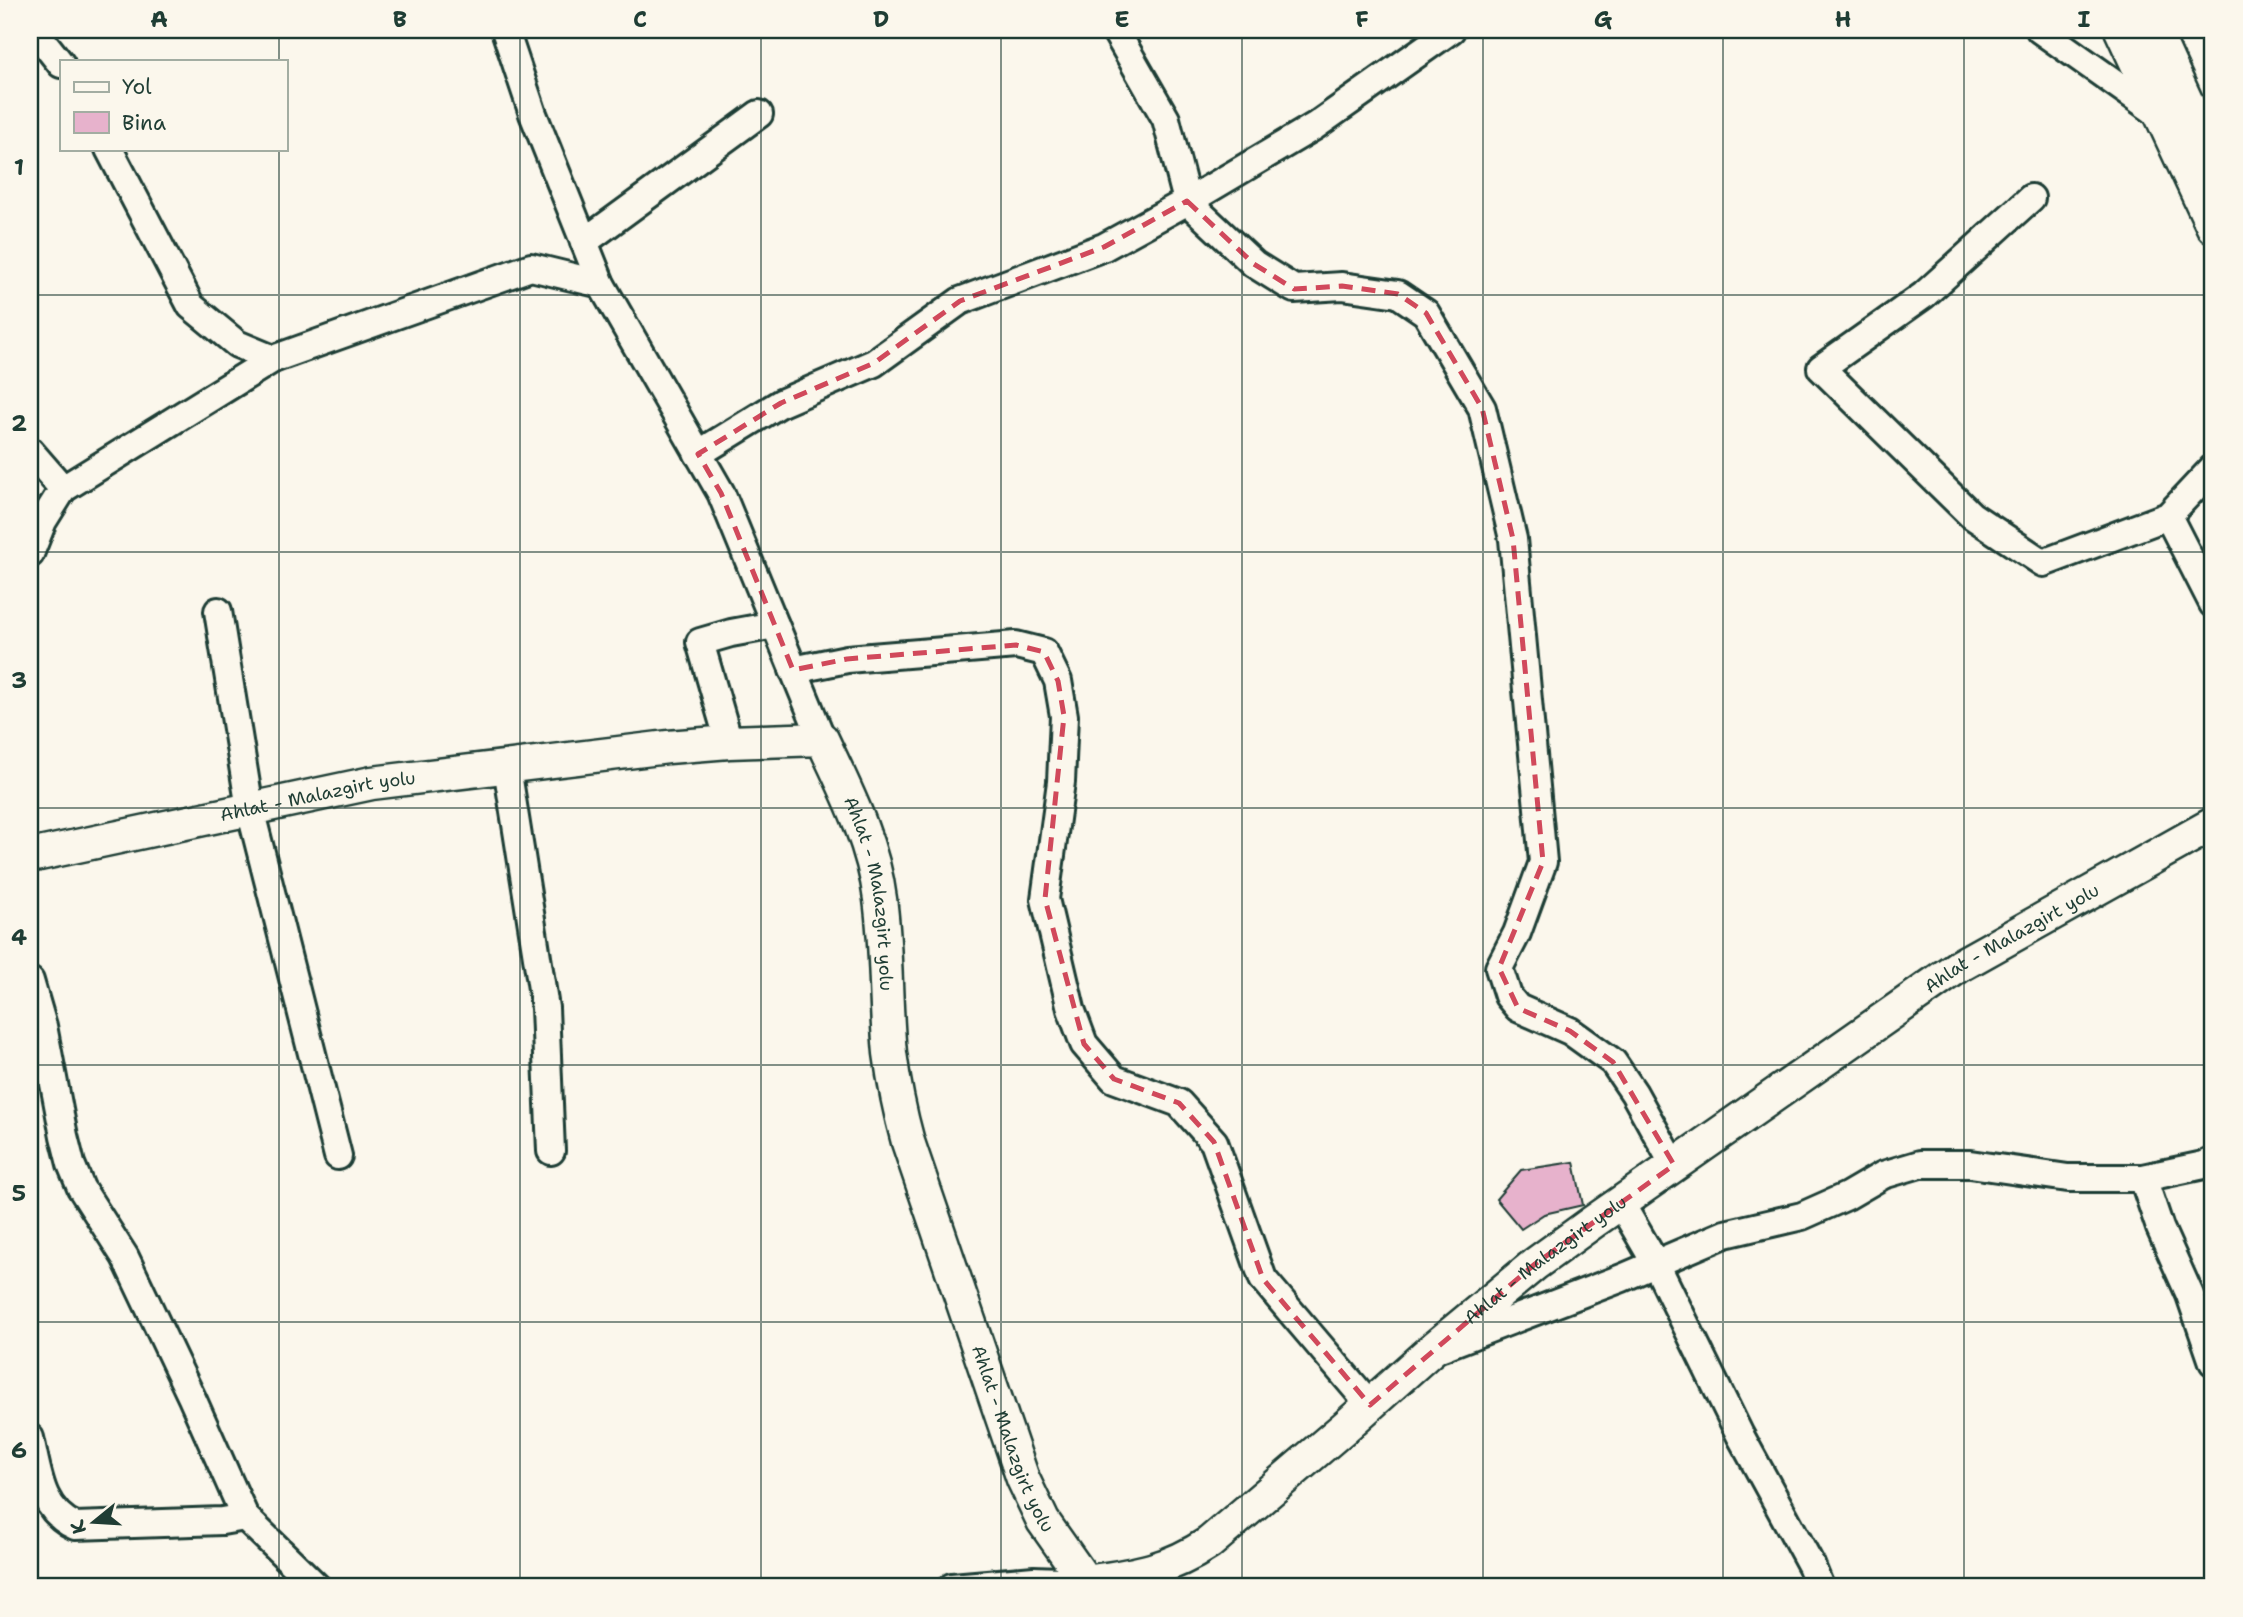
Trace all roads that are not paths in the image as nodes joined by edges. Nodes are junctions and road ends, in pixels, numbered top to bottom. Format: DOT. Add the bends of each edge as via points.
graph roads {
  1 [pos="34,30"];
  2 [pos="505,30"];
  3 [pos="1115,30"];
  4 [pos="1451,30"];
  5 [pos="2040,30"];
  6 [pos="2122,30"];
  7 [pos="2154,30"];
  8 [pos="60,63"];
  9 [pos="759,114"];
  10 [pos="2162,117"];
  11 [pos="2196,121"];
  12 [pos="111,150"];
  13 [pos="2213,160"];
  14 [pos="2031,198"];
  15 [pos="1187,201"];
  16 [pos="2213,227"];
  17 [pos="584,243"];
  18 [pos="601,284"];
  19 [pos="273,359"];
  20 [pos="30,452"];
  21 [pos="698,454"];
  22 [pos="2213,468"];
  23 [pos="63,489"];
  24 [pos="2168,516"];
  25 [pos="30,554"];
  26 [pos="2213,604"];
  27 [pos="218,611"];
  28 [pos="775,625"];
  29 [pos="793,670"];
  30 [pos="822,739"];
  31 [pos="729,742"];
  32 [pos="507,766"];
  33 [pos="250,809"];
  34 [pos="2213,824"];
  35 [pos="30,856"];
  36 [pos="30,981"];
  37 [pos="551,1151"];
  38 [pos="338,1156"];
  39 [pos="2213,1161"];
  40 [pos="1674,1164"];
  41 [pos="2143,1178"];
  42 [pos="1620,1202"];
  43 [pos="1656,1264"];
  44 [pos="1429,1352"];
  45 [pos="2213,1362"];
  46 [pos="1370,1405"];
  47 [pos="30,1438"];
  48 [pos="245,1517"];
  49 [pos="1088,1585"];
  50 [pos="317,1587"];
  51 [pos="951,1587"];
  52 [pos="1819,1587"];
  1 -- 8 [label="street"];
  2 -- 17 [label="street"];
  3 -- 15 [label="street" via="1166,120"];
  4 -- 15 [label="street" via="1315,127"];
  5 -- 10 [label="street"];
  6 -- 10 [label="main road"];
  7 -- 11 [label="main road"];
  9 -- 17 [label="street"];
  10 -- 11 [label="street"];
  10 -- 16 [label="main road"];
  11 -- 13 [label="main road"];
  12 -- 19 [label="street" via="191,306 237,344"];
  14 -- 24 [label="street" via="1924,295 1821,368 1971,515 2043,563"];
  15 -- 21 [label="street" via="1104,247 960,301 874,363 780,403"];
  15 -- 40 [label="street" via="1254,264 1294,289 1342,286 1398,294 1426,313 1482,408 1513,539 1543,862 1499,968 1508,996 1518,1008 1570,1031 1613,1062"];
  17 -- 18 [label="street"];
  18 -- 19 [label="street" via="531,267"];
  18 -- 21 [label="street"];
  19 -- 23 [label="street"];
  20 -- 23 [label="street"];
  21 -- 28 [label="street" via="721,493"];
  22 -- 24 [label="street"];
  23 -- 25 [label="street"];
  24 -- 26 [label="street"];
  27 -- 33 [label="street"];
  28 -- 29 [label="street"];
  28 -- 31 [label="street" via="700,642"];
  29 -- 30 [label="street"];
  29 -- 46 [label="street" via="847,659 1016,645 1044,652 1058,681 1064,716 1061,782 1045,900 1084,1044 1114,1079 1178,1102 1214,1142 1263,1279"];
  30 -- 31 [label="main road, Ahlat - Malazgirt yolu"];
  30 -- 49 [label="main road, Ahlat - Malazgirt yolu" via="861,827 880,898 890,1052 908,1142 1023,1479 1043,1521"];
  31 -- 32 [label="main road, Ahlat - Malazgirt yolu"];
  32 -- 33 [label="main road, Ahlat - Malazgirt yolu" via="372,783"];
  32 -- 37 [label="street" via="545,1008"];
  33 -- 35 [label="main road, Ahlat - Malazgirt yolu"];
  33 -- 38 [label="street"];
  34 -- 40 [label="main road, Ahlat - Malazgirt yolu" via="1959,966"];
  36 -- 48 [label="street" via="71,1164 131,1269"];
  39 -- 41 [label="street"];
  40 -- 42 [label="main road, Ahlat - Malazgirt yolu"];
  41 -- 43 [label="street" via="2068,1178 1970,1164 1920,1164 1883,1175 1802,1216 1725,1234"];
  41 -- 45 [label="street"];
  42 -- 43 [label="street"];
  42 -- 44 [label="main road, Ahlat - Malazgirt yolu" via="1535,1264"];
  43 -- 44 [label="street"];
  43 -- 52 [label="street"];
  44 -- 46 [label="main road, Ahlat - Malazgirt yolu"];
  46 -- 49 [label="main road, Ahlat - Malazgirt yolu" via="1188,1557 1158,1570"];
  47 -- 48 [label="street" via="49,1504 75,1526"];
  48 -- 50 [label="street"];
  49 -- 51 [label="street" via="1034,1580"];
}
